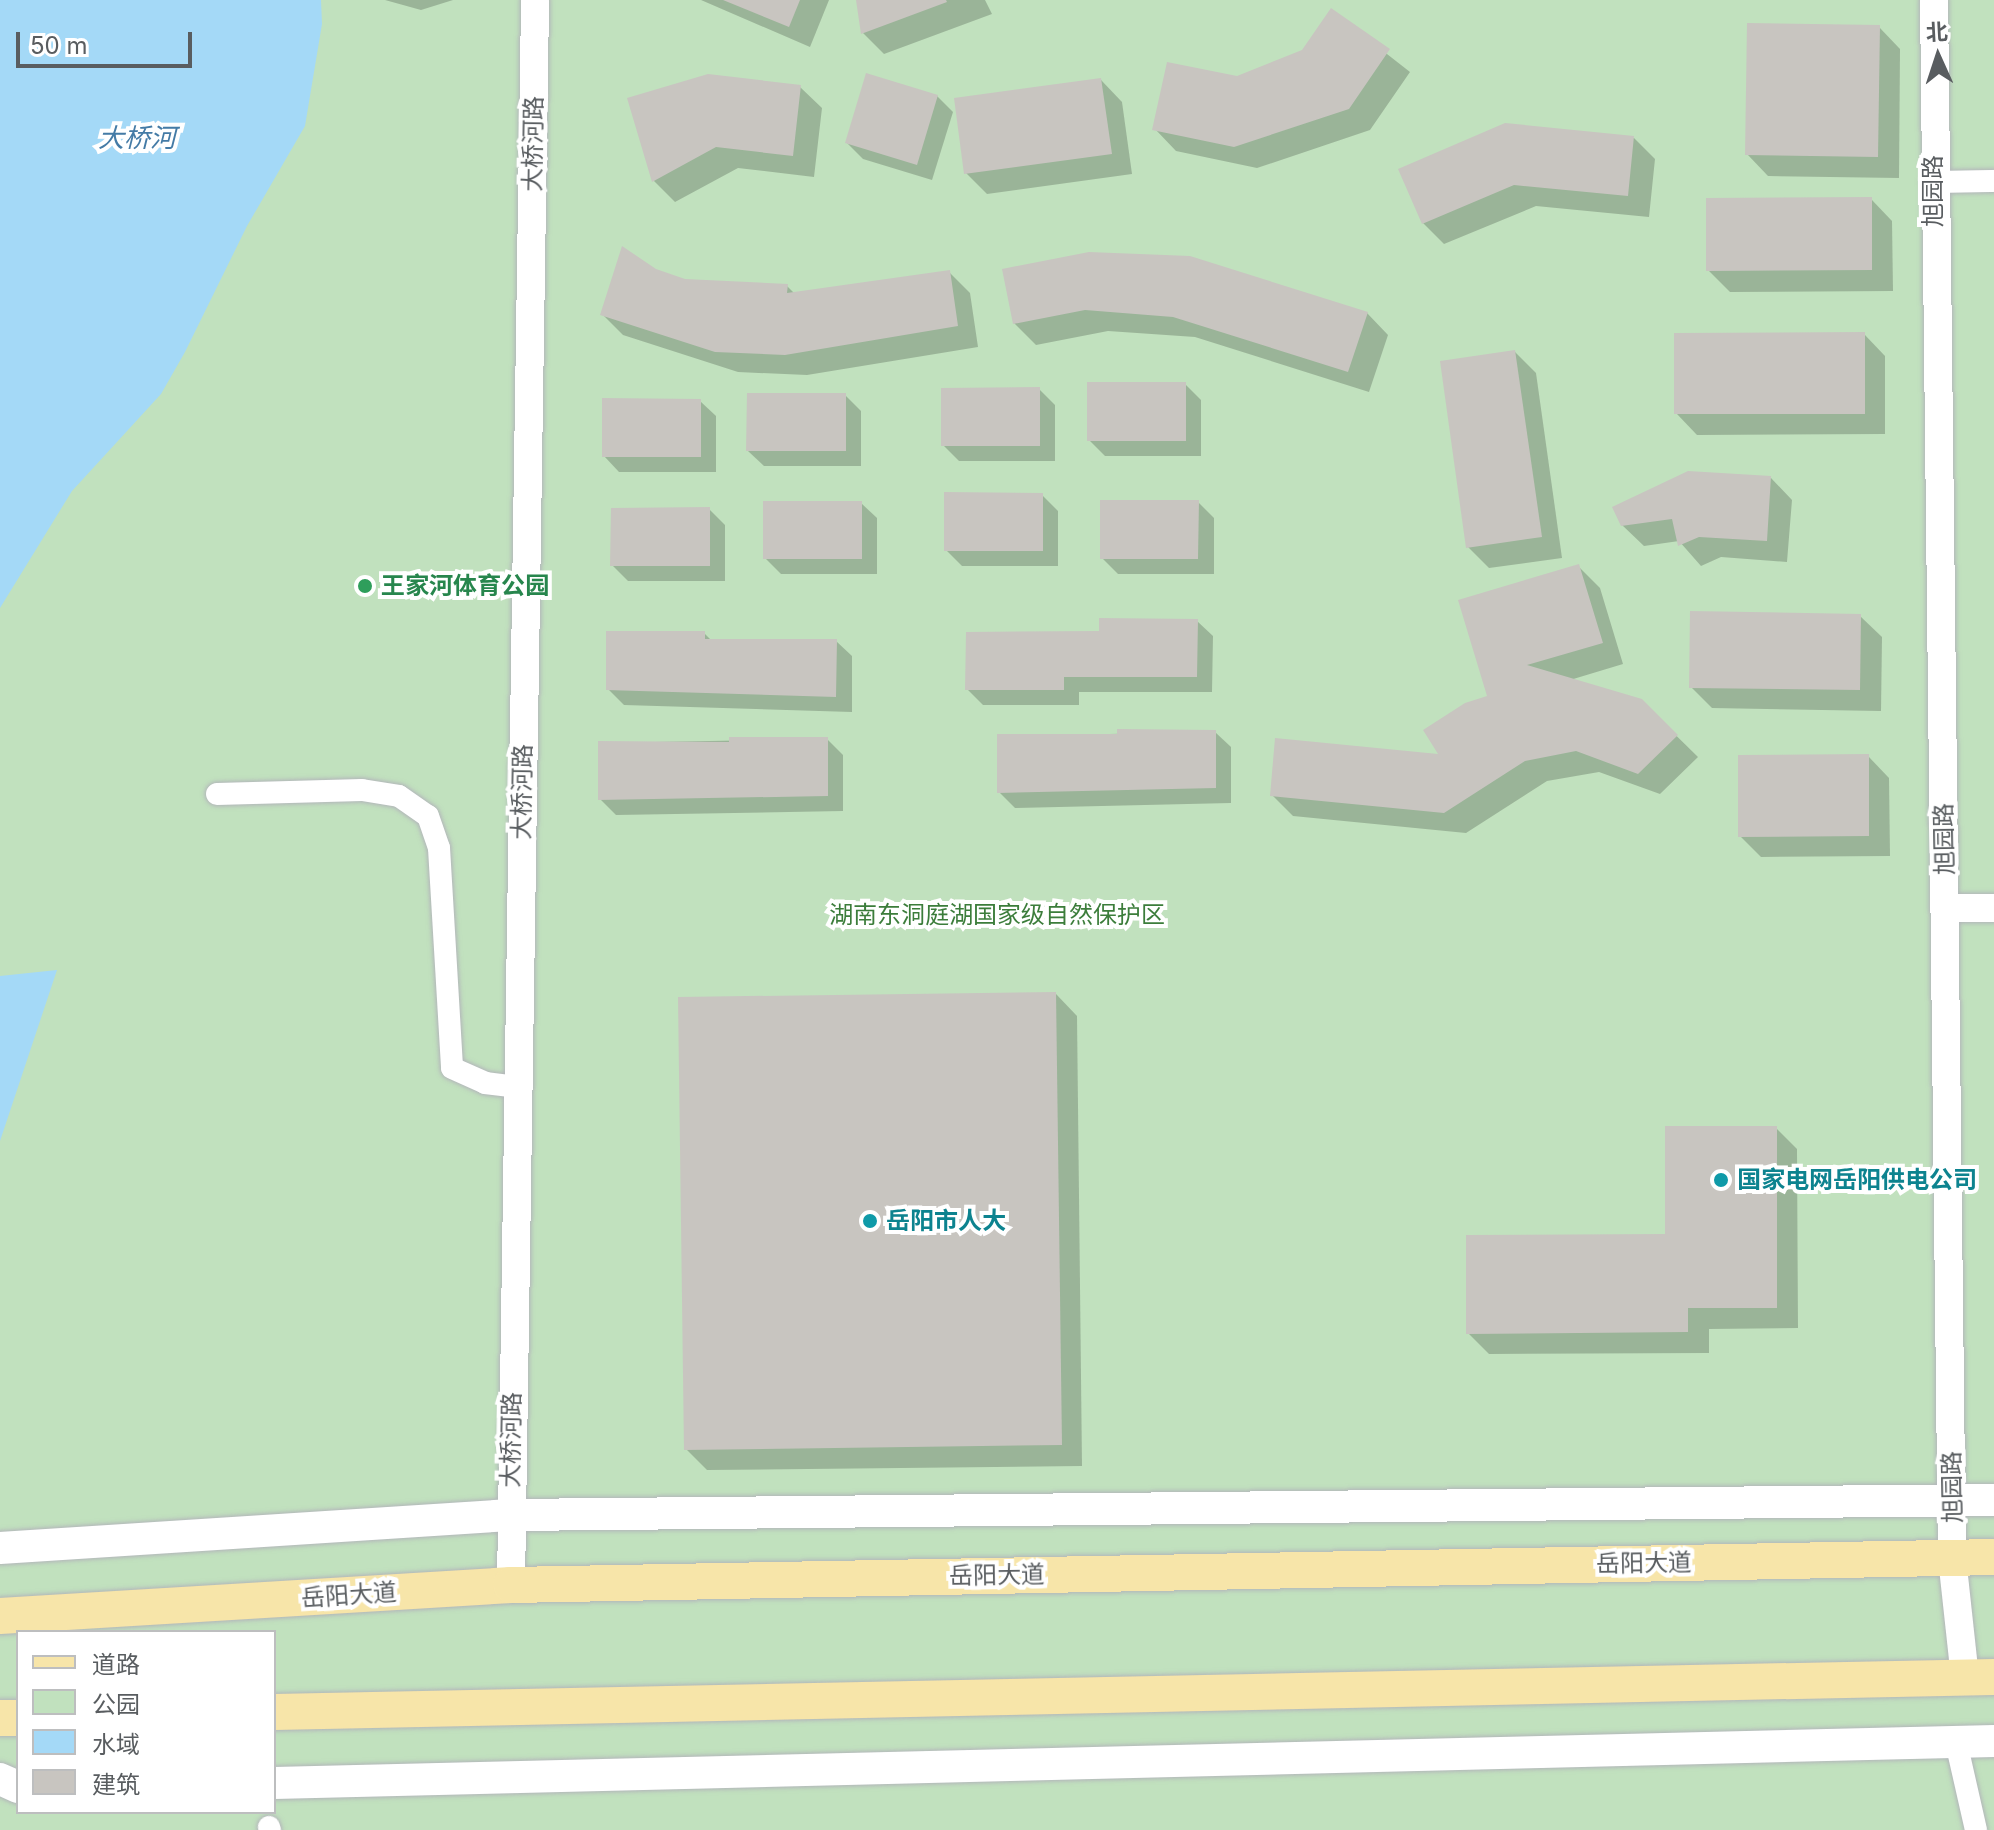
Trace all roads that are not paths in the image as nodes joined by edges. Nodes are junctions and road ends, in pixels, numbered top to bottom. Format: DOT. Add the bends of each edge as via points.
graph roads {
  1 [pos="535,0"];
  2 [pos="1934,0"];
  3 [pos="1994,181"];
  4 [pos="1932,182"];
  5 [pos="217,794"];
  6 [pos="1945,908"];
  7 [pos="1994,908"];
  8 [pos="517,1087"];
  9 [pos="1994,1500"];
  10 [pos="1952,1502"];
  11 [pos="510,1515"];
  12 [pos="0,1548"];
  13 [pos="1994,1557"];
  14 [pos="1952,1558"];
  15 [pos="511,1585"];
  16 [pos="0,1616"];
  17 [pos="1979,1677"];
  18 [pos="276,1712"];
  19 [pos="1994,1741"];
  20 [pos="1956,1742"];
  21 [pos="276,1783"];
  22 [pos="1976,1830"];
  1 -- 8 [label="street, 大桥河路"];
  2 -- 4 [label="street, 旭园路"];
  3 -- 4 [label="street"];
  4 -- 6 [label="street, 旭园路"];
  5 -- 8 [label="street" via="362,790 399,796 428,816 439,848 452,1068 485,1083"];
  6 -- 7 [label="street"];
  6 -- 10 [label="street, 旭园路"];
  8 -- 11 [label="street, 大桥河路"];
  9 -- 10 [label="main road"];
  10 -- 11 [label="main road"];
  10 -- 14 [label="street, 旭园路"];
  11 -- 12 [label="main road"];
  11 -- 15 [label="street, 大桥河路"];
  13 -- 14 [label="main road, 岳阳大道"];
  14 -- 15 [label="main road, 岳阳大道"];
  14 -- 17 [label="street, 旭园路"];
  15 -- 16 [label="main road, 岳阳大道"];
  17 -- 18 [label="main road"];
  19 -- 20 [label="main road"];
  20 -- 21 [label="main road"];
  20 -- 22 [label="street"];
}
